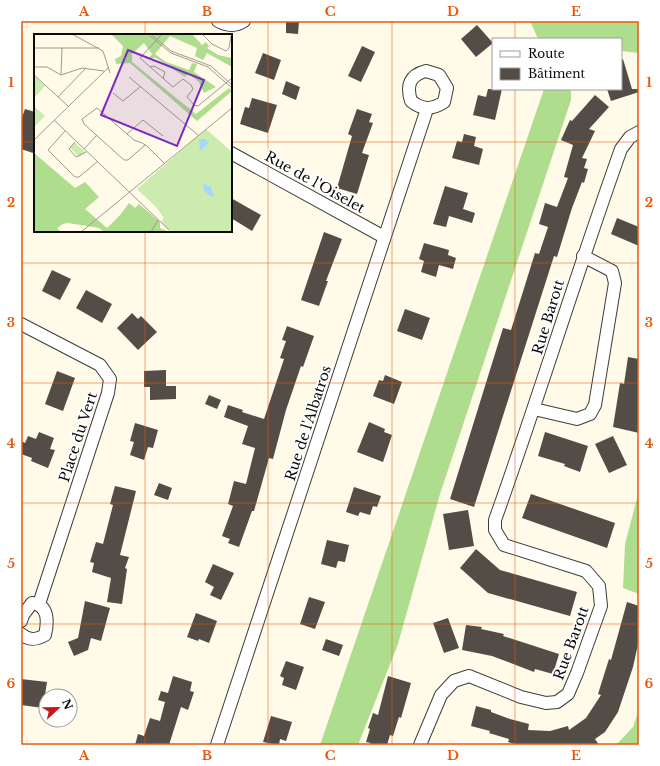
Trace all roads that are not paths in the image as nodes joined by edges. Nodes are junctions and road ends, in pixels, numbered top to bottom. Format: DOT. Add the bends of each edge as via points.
graph roads {
  1 [pos="218,21"];
  2 [pos="244,21"];
  3 [pos="228,30"];
  4 [pos="427,109"];
  5 [pos="639,132"];
  6 [pos="232,155"];
  7 [pos="384,237"];
  8 [pos="583,256"];
  9 [pos="21,324"];
  10 [pos="534,409"];
  11 [pos="39,604"];
  12 [pos="21,621"];
  13 [pos="21,634"];
  14 [pos="217,745"];
  15 [pos="420,745"];
  1 -- 3 [label="street"];
  2 -- 3 [label="street"];
  4 -- 7 [label="street, Rue de l'Albatros"];
  5 -- 8 [label="street, Rue Barott" via="630,137 621,149"];
  6 -- 7 [label="street, Rue de l'Oiselet"];
  7 -- 14 [label="street, Rue de l'Albatros"];
  8 -- 10 [label="street, Rue Barott"];
  8 -- 10 [label="street" via="612,271 615,283 594,405 590,414 577,419"];
  9 -- 11 [label="street, Place du Vert" via="100,365 110,379 108,393"];
  10 -- 15 [label="street, Rue Barott" via="495,520 495,530 504,545 586,571 599,586 600,606 577,674 568,694 557,702 546,703 521,697 469,676 454,681 441,695"];
  11 -- 12 [label="street" via="28,607"];
  11 -- 13 [label="street" via="46,612 45,635 36,640"];
}
